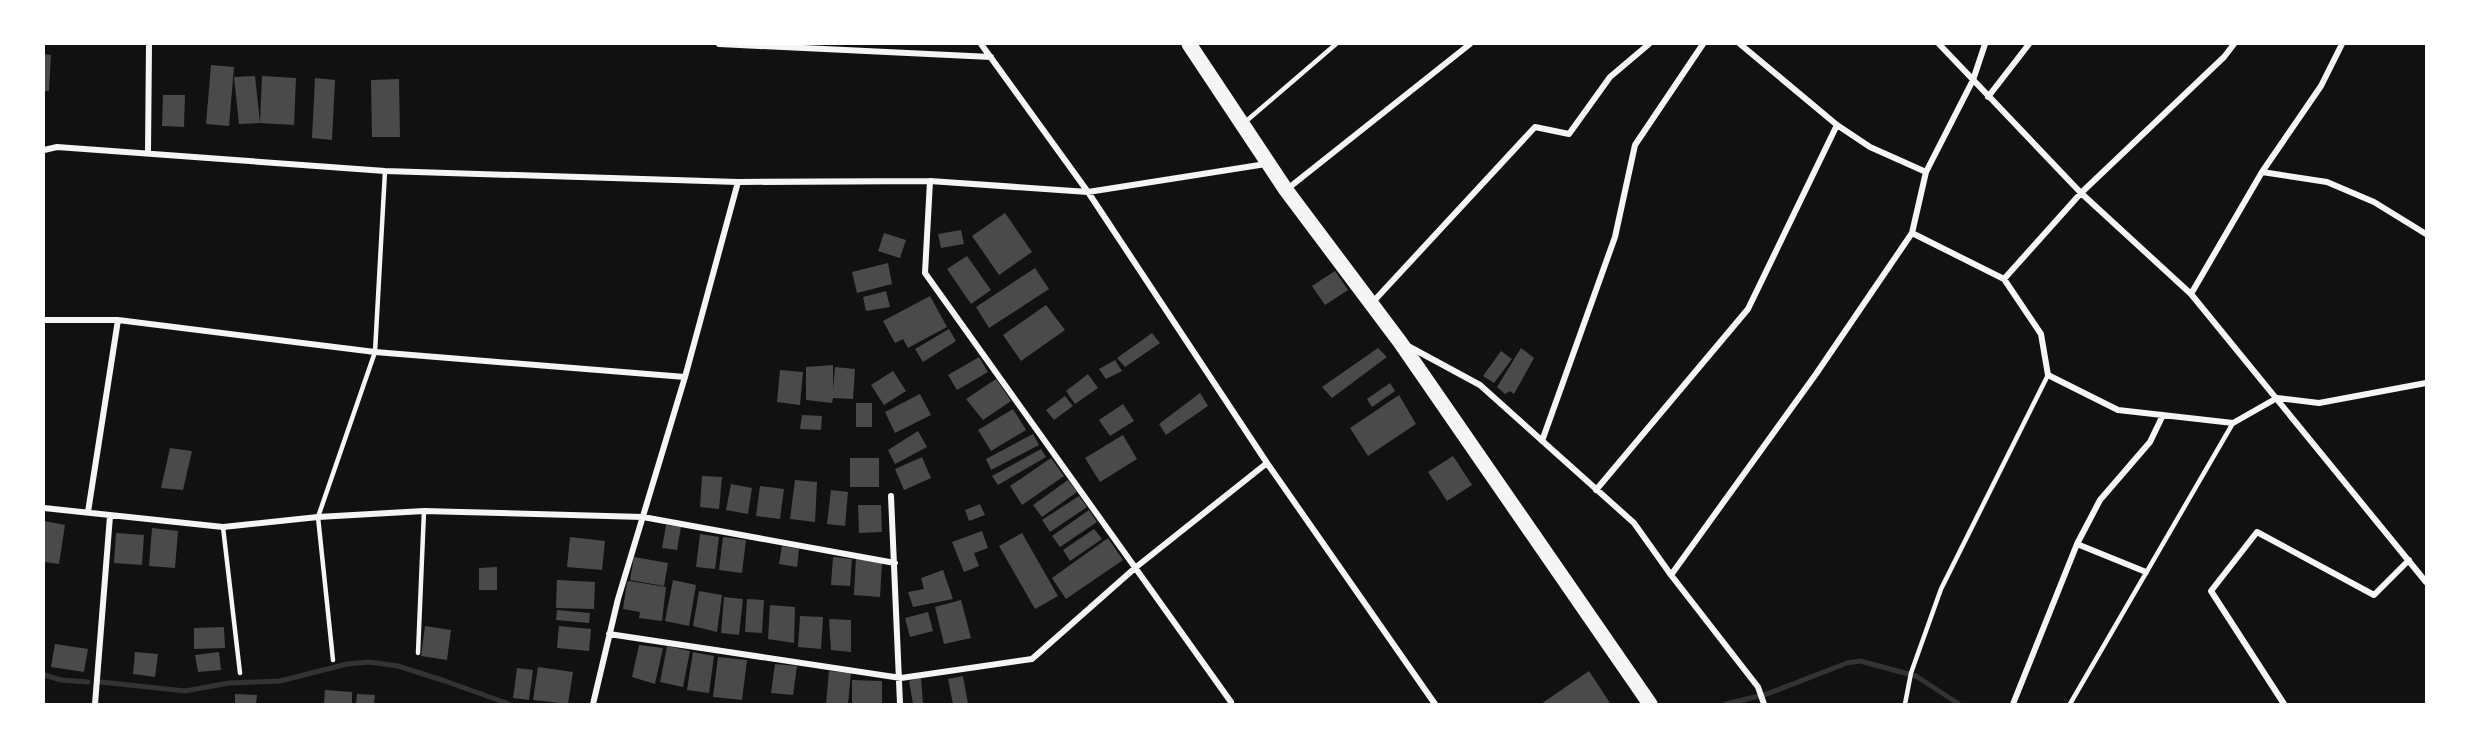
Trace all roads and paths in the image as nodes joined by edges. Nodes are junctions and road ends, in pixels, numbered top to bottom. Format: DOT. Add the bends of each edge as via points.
graph roads {
  1 [pos="149,44"];
  2 [pos="719,44"];
  3 [pos="981,44"];
  4 [pos="1189,44"];
  5 [pos="1336,44"];
  6 [pos="1470,44"];
  7 [pos="1649,44"];
  8 [pos="1703,44"];
  9 [pos="1740,44"];
  10 [pos="1939,44"];
  11 [pos="1985,44"];
  12 [pos="2030,44"];
  13 [pos="2234,44"];
  14 [pos="2342,44"];
  15 [pos="829,46"];
  16 [pos="991,57"];
  17 [pos="1973,80"];
  18 [pos="1988,98"];
  19 [pos="1242,125"];
  20 [pos="1837,125"];
  21 [pos="44,150"];
  22 [pos="148,152"];
  23 [pos="1268,164"];
  24 [pos="386,171"];
  25 [pos="1926,172"];
  26 [pos="2262,172"];
  27 [pos="930,181"];
  28 [pos="738,182"];
  29 [pos="1286,190"];
  30 [pos="1088,192"];
  31 [pos="2081,193"];
  32 [pos="1912,233"];
  33 [pos="2427,234"];
  34 [pos="2004,279"];
  35 [pos="2191,294"];
  36 [pos="1372,303"];
  37 [pos="44,320"];
  38 [pos="118,320"];
  39 [pos="1400,342"];
  40 [pos="375,351"];
  41 [pos="2048,375"];
  42 [pos="685,377"];
  43 [pos="2427,383"];
  44 [pos="2417,385"];
  45 [pos="2427,388"];
  46 [pos="2277,398"];
  47 [pos="2163,415"];
  48 [pos="2232,423"];
  49 [pos="1542,441"];
  50 [pos="1267,463"];
  51 [pos="1596,490"];
  52 [pos="891,496"];
  53 [pos="44,508"];
  54 [pos="88,512"];
  55 [pos="424,512"];
  56 [pos="110,516"];
  57 [pos="318,517"];
  58 [pos="643,517"];
  59 [pos="223,527"];
  60 [pos="2077,544"];
  61 [pos="2409,560"];
  62 [pos="895,563"];
  63 [pos="1135,568"];
  64 [pos="2146,572"];
  65 [pos="1671,575"];
  66 [pos="2427,582"];
  67 [pos="609,634"];
  68 [pos="418,653"];
  69 [pos="333,660"];
  70 [pos="240,673"];
  71 [pos="901,678"];
  72 [pos="1646,699"];
  73 [pos="593,702"];
  74 [pos="1231,702"];
  75 [pos="95,705"];
  76 [pos="900,705"];
  77 [pos="1435,705"];
  78 [pos="1764,705"];
  79 [pos="1905,705"];
  80 [pos="2013,705"];
  81 [pos="2070,705"];
  82 [pos="2283,705"];
  1 -- 22 [label="street"];
  2 -- 15 [label="street"];
  3 -- 16 [label="street"];
  4 -- 19 [label="main road"];
  5 -- 19 [label="lane"];
  6 -- 29 [label="street"];
  7 -- 36 [label="street" via="1610,77 1569,134 1535,127"];
  8 -- 49 [label="street" via="1635,145 1615,237"];
  9 -- 20 [label="street"];
  10 -- 17 [label="street"];
  11 -- 17 [label="street"];
  12 -- 18 [label="street"];
  13 -- 31 [label="street"];
  14 -- 26 [label="street" via="2321,86"];
  15 -- 16 [label="street"];
  16 -- 30 [label="street"];
  17 -- 18 [label="street"];
  17 -- 25 [label="street"];
  18 -- 31 [label="street"];
  19 -- 23 [label="main road"];
  20 -- 25 [label="street" via="1870,147"];
  20 -- 51 [label="street" via="1748,309"];
  21 -- 22 [label="street" via="57,147"];
  22 -- 24 [label="street"];
  23 -- 29 [label="main road"];
  23 -- 30 [label="street"];
  24 -- 28 [label="street"];
  24 -- 40 [label="lane"];
  25 -- 32 [label="street"];
  26 -- 33 [label="street" via="2327,182 2374,202"];
  26 -- 35 [label="street"];
  27 -- 28 [label="street"];
  27 -- 30 [label="street"];
  27 -- 63 [label="street" via="925,273"];
  28 -- 42 [label="street"];
  29 -- 36 [label="main road"];
  30 -- 50 [label="street"];
  31 -- 34 [label="street"];
  31 -- 35 [label="street"];
  32 -- 34 [label="street"];
  32 -- 65 [label="street"];
  34 -- 41 [label="street" via="2041,334"];
  35 -- 46 [label="street"];
  36 -- 39 [label="main road"];
  37 -- 38 [label="street"];
  38 -- 40 [label="street"];
  38 -- 54 [label="street"];
  39 -- 49 [label="street" via="1480,385"];
  39 -- 72 [label="main road"];
  40 -- 42 [label="street"];
  40 -- 57 [label="lane"];
  41 -- 47 [label="street" via="2118,410"];
  41 -- 79 [label="lane" via="1941,589 1911,673"];
  42 -- 58 [label="street"];
  43 -- 44 [label="street"];
  44 -- 45 [label="street"];
  44 -- 46 [label="street" via="2319,403"];
  46 -- 48 [label="street"];
  46 -- 61 [label="street"];
  47 -- 48 [label="street"];
  47 -- 60 [label="street" via="2150,442 2100,500"];
  48 -- 64 [label="lane"];
  49 -- 51 [label="street"];
  50 -- 63 [label="street"];
  50 -- 77 [label="street"];
  51 -- 65 [label="street" via="1634,523"];
  52 -- 62 [label="street"];
  53 -- 54 [label="street"];
  54 -- 56 [label="street"];
  55 -- 57 [label="street"];
  55 -- 58 [label="street"];
  55 -- 68 [label="lane"];
  56 -- 59 [label="street"];
  56 -- 75 [label="street"];
  57 -- 59 [label="street"];
  57 -- 69 [label="lane"];
  58 -- 62 [label="street"];
  58 -- 67 [label="street"];
  59 -- 70 [label="lane"];
  60 -- 64 [label="street"];
  60 -- 80 [label="street"];
  61 -- 66 [label="street"];
  61 -- 82 [label="street" via="2374,595 2257,532 2211,591"];
  62 -- 71 [label="street"];
  63 -- 71 [label="street" via="1032,659"];
  63 -- 74 [label="street"];
  64 -- 81 [label="lane"];
  65 -- 78 [label="street" via="1758,687"];
  67 -- 71 [label="street"];
  67 -- 73 [label="street"];
  71 -- 76 [label="street"];
}
